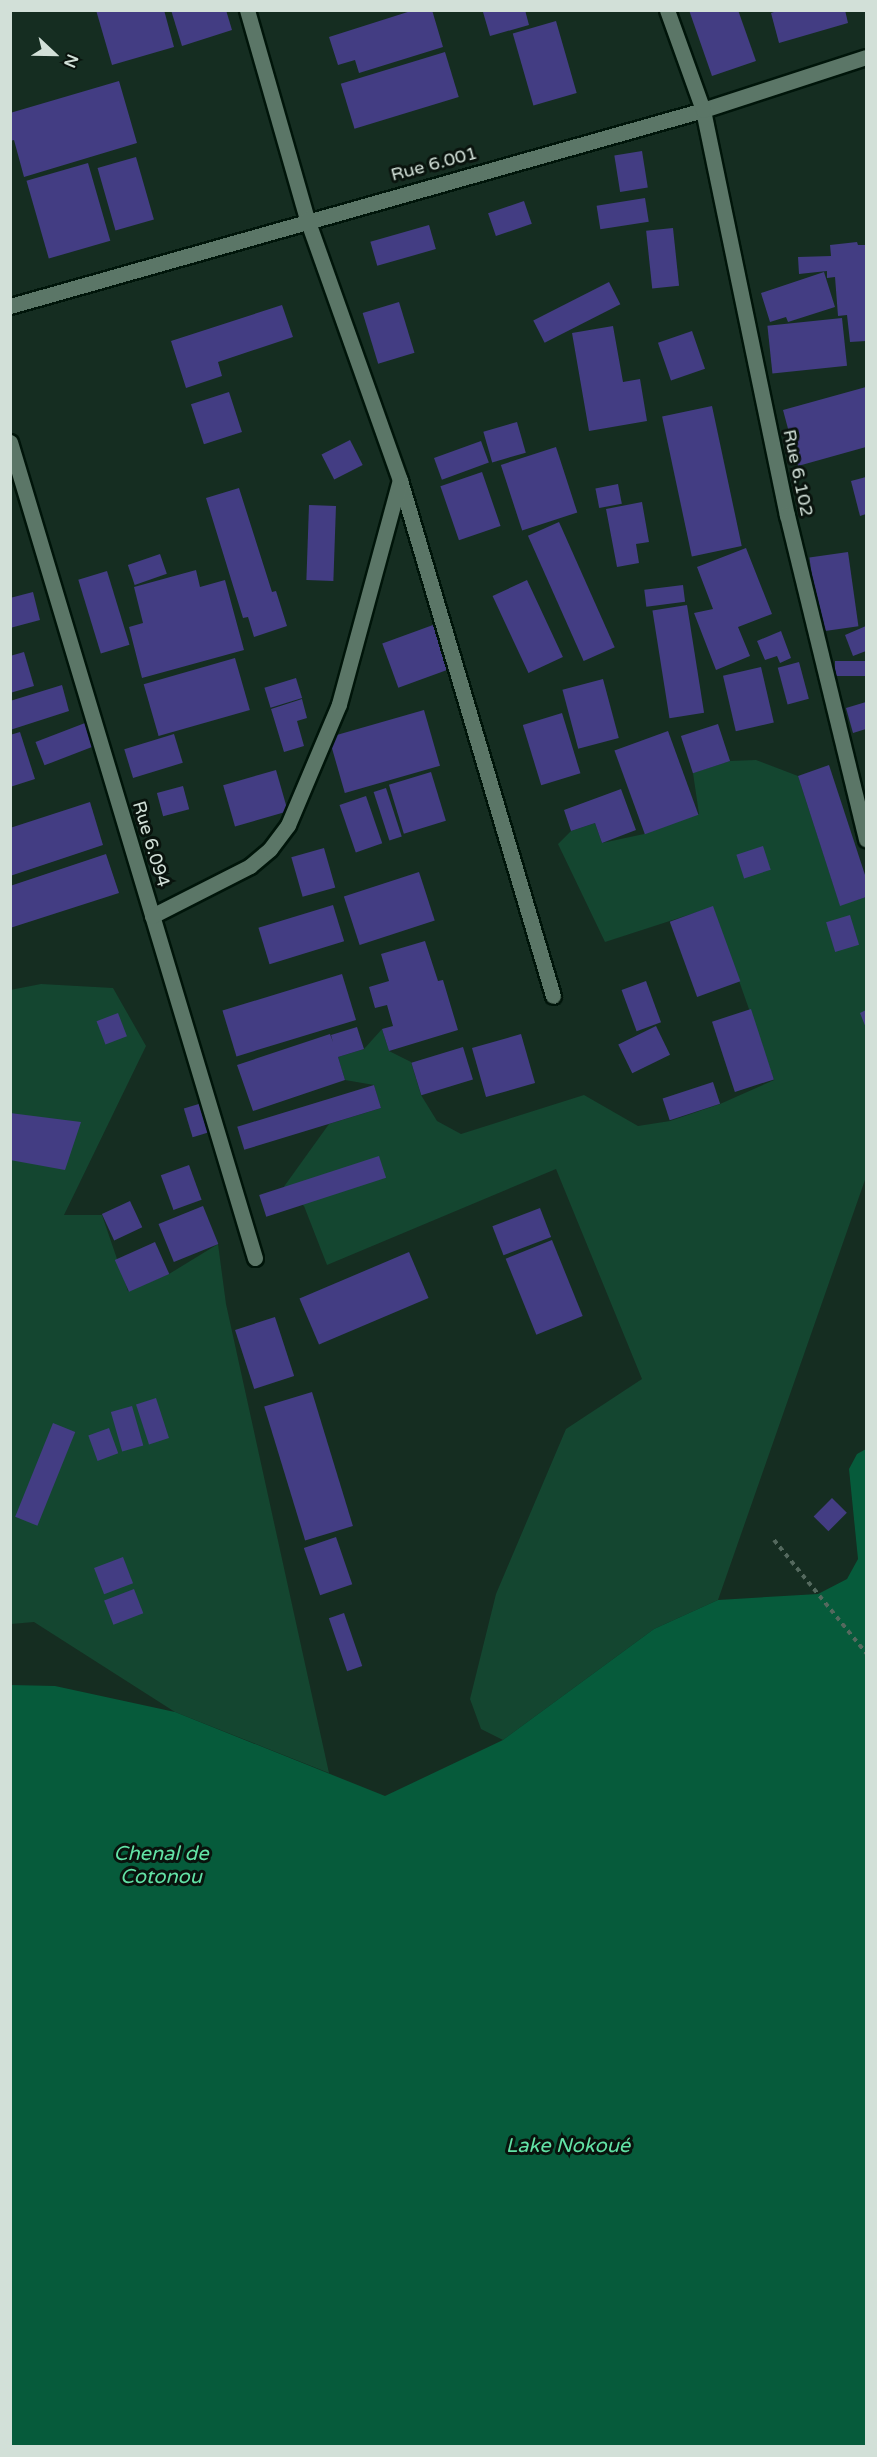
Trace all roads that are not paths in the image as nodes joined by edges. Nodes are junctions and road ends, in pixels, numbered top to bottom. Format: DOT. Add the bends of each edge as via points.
graph roads {
  1 [pos="247,10"];
  2 [pos="667,10"];
  3 [pos="867,57"];
  4 [pos="702,111"];
  5 [pos="307,219"];
  6 [pos="10,306"];
  7 [pos="10,442"];
  8 [pos="400,480"];
  9 [pos="867,840"];
  10 [pos="152,916"];
  11 [pos="553,996"];
  12 [pos="255,1258"];
  1 -- 5 [label="street"];
  2 -- 4 [label="street, Rue 6.102"];
  3 -- 4 [label="street, Rue 6.001"];
  4 -- 5 [label="street, Rue 6.001"];
  4 -- 9 [label="street, Rue 6.102" via="786,515"];
  5 -- 6 [label="street, Rue 6.001"];
  5 -- 8 [label="street"];
  7 -- 10 [label="street, Rue 6.094"];
  8 -- 10 [label="street" via="339,704 288,825 250,866"];
  8 -- 11 [label="street"];
  10 -- 12 [label="street, Rue 6.094"];
}
